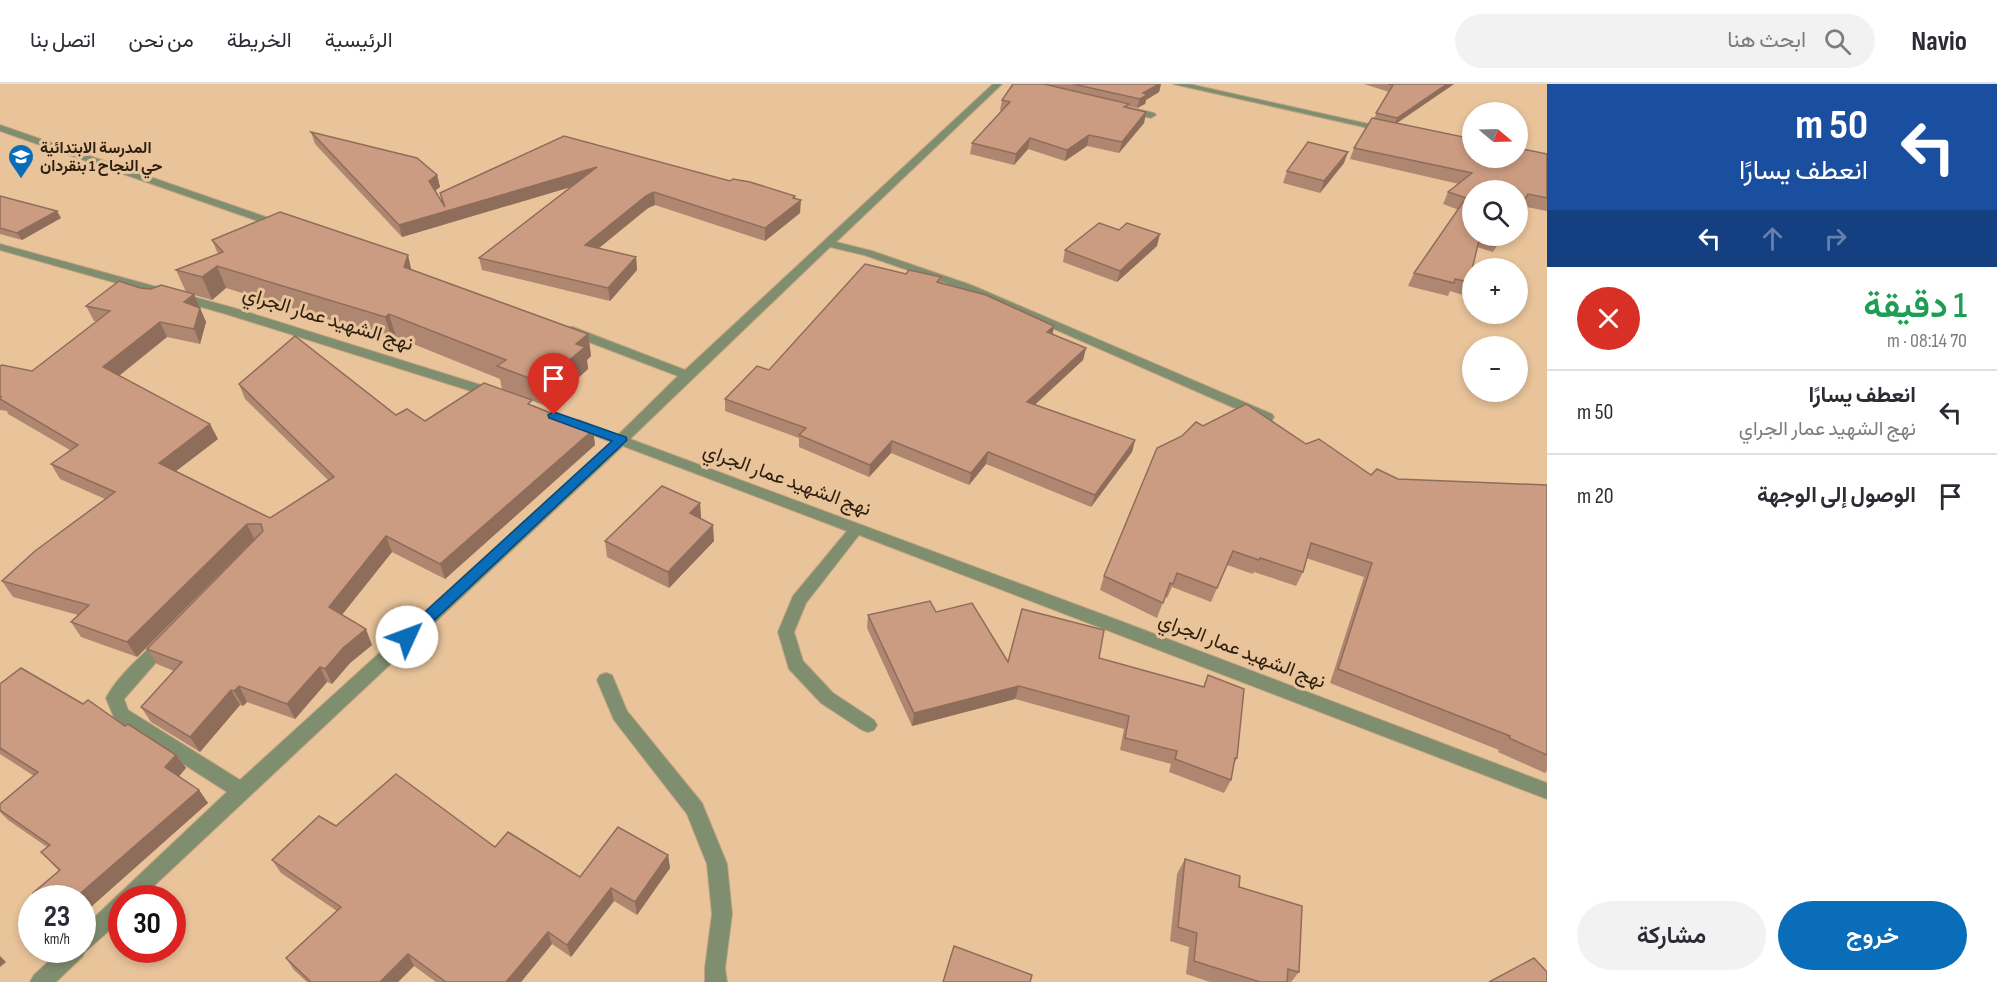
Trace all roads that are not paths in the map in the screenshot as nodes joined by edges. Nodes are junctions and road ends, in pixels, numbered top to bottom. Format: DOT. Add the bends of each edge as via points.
graph roads {
  1 [pos="998,84"];
  2 [pos="1177,84"];
  3 [pos="1119,108"];
  4 [pos="1151,115"];
  5 [pos="0,128"];
  6 [pos="1395,130"];
  7 [pos="294,230"];
  8 [pos="826,243"];
  9 [pos="0,247"];
  10 [pos="553,324"];
  11 [pos="687,375"];
  12 [pos="509,399"];
  13 [pos="1267,417"];
  14 [pos="565,419"];
  15 [pos="621,440"];
  16 [pos="857,528"];
  17 [pos="179,628"];
  18 [pos="606,680"];
  19 [pos="868,725"];
  20 [pos="240,791"];
  21 [pos="1547,791"];
  22 [pos="142,885"];
  23 [pos="108,918"];
  24 [pos="96,930"];
  25 [pos="61,963"];
  26 [pos="41,982"];
  27 [pos="716,982"];
  1 -- 8 [label="street"];
  2 -- 6 [label="street"];
  3 -- 4 [label="street"];
  5 -- 7 [label="street"];
  8 -- 11 [label="street"];
  8 -- 13 [label="street" via="967,287"];
  9 -- 12 [label="street, نهج الشهيد عمار الجراي" via="241,315"];
  10 -- 11 [label="street"];
  11 -- 15 [label="street"];
  14 -- 15 [label="street, نهج الشهيد عمار الجراي"];
  15 -- 16 [label="street, نهج الشهيد عمار الجراي"];
  15 -- 20 [label="street"];
  16 -- 19 [label="street" via="799,600 786,632 795,664 827,698"];
  16 -- 21 [label="street, نهج الشهيد عمار الجراي"];
  17 -- 20 [label="street" via="115,698 121,715"];
  18 -- 27 [label="street" via="621,715 695,808 717,864 722,914"];
  20 -- 22 [label="street"];
  23 -- 24 [label="street"];
  25 -- 26 [label="street"];
}
